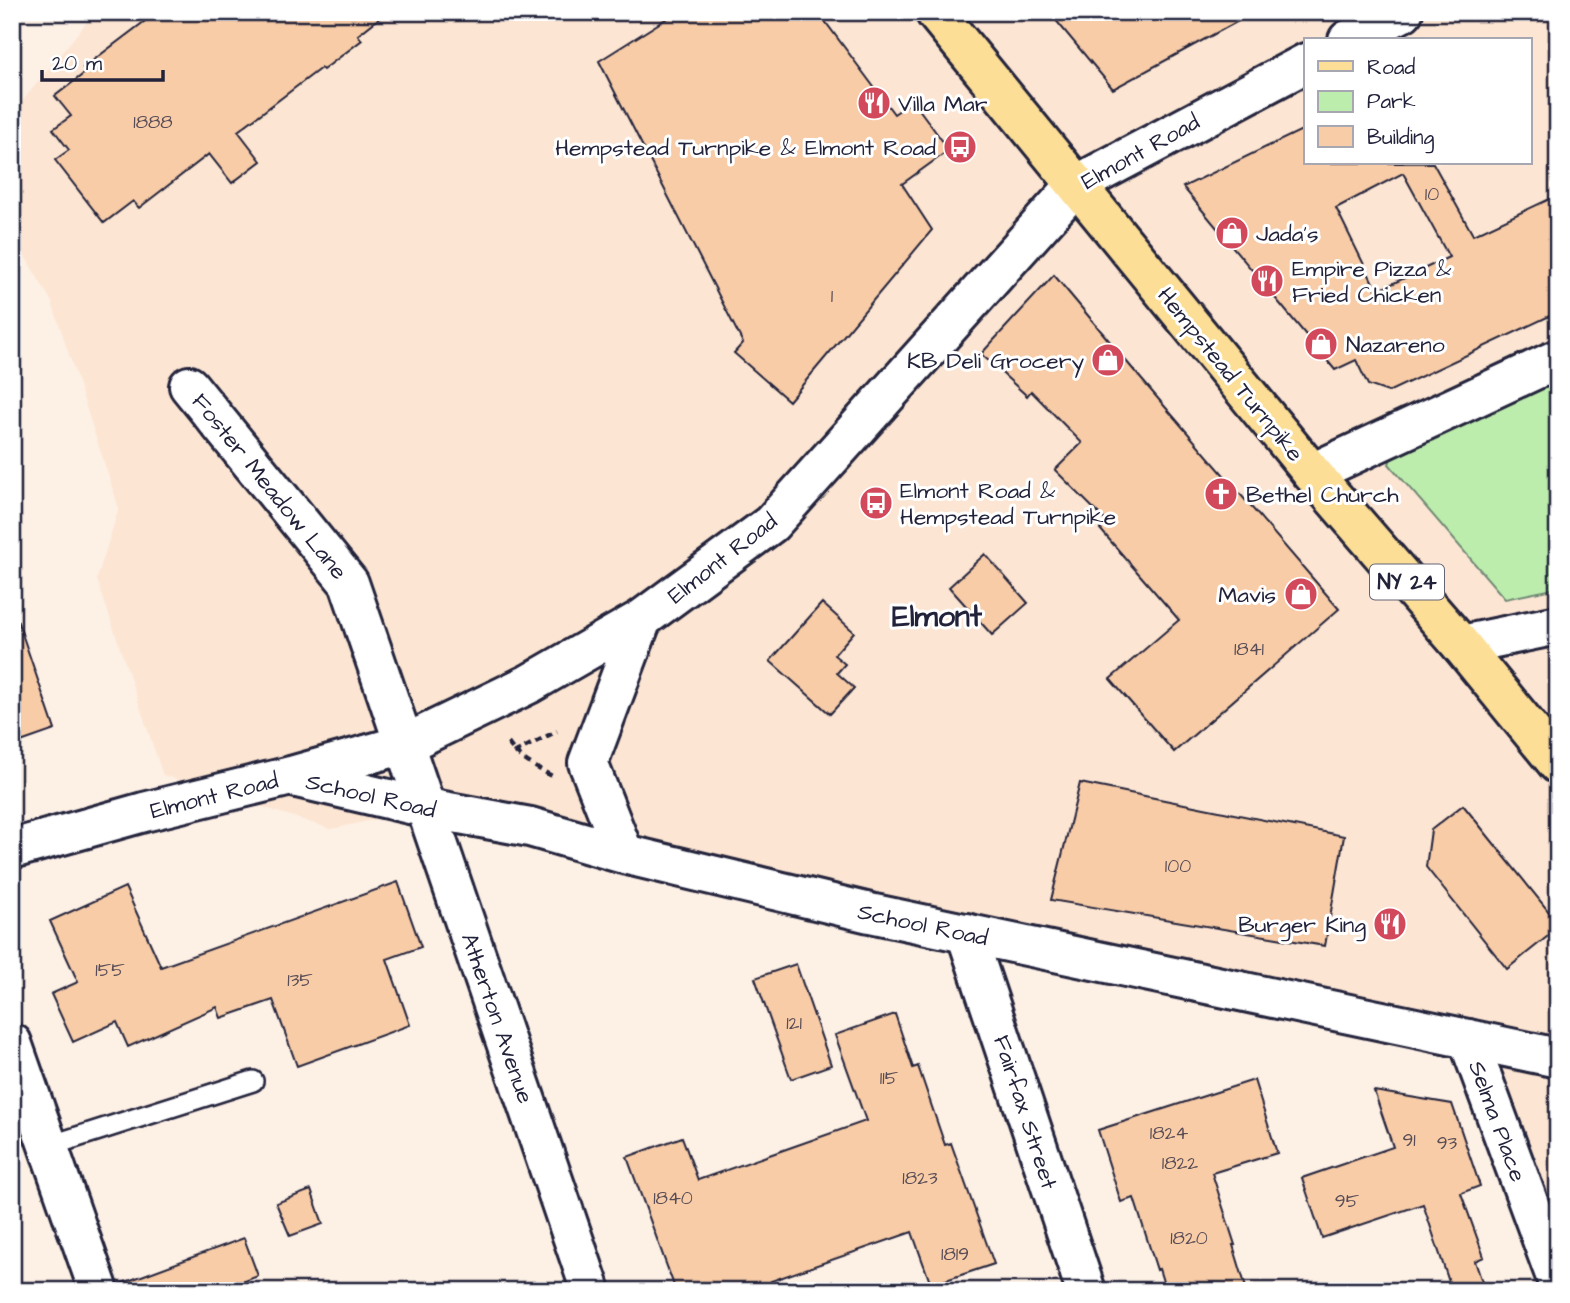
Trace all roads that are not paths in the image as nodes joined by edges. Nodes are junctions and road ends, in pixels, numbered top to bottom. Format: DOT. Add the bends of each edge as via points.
graph roads {
  1 [pos="935,12"];
  2 [pos="1403,12"];
  3 [pos="1352,38"];
  4 [pos="1304,64"];
  5 [pos="1076,185"];
  6 [pos="1558,359"];
  7 [pos="189,386"];
  8 [pos="1312,474"];
  9 [pos="642,620"];
  10 [pos="1558,625"];
  11 [pos="1461,645"];
  12 [pos="405,744"];
  13 [pos="1558,764"];
  14 [pos="290,776"];
  15 [pos="427,808"];
  16 [pos="12,849"];
  17 [pos="624,853"];
  18 [pos="966,933"];
  19 [pos="1468,1039"];
  20 [pos="12,1043"];
  21 [pos="1558,1058"];
  22 [pos="253,1081"];
  23 [pos="49,1146"];
  24 [pos="1558,1283"];
  25 [pos="99,1291"];
  26 [pos="591,1291"];
  27 [pos="1086,1291"];
  1 -- 5 [label="main road, Hempstead Turnpike / NY 24"];
  2 -- 3 [label="main road"];
  4 -- 5 [label="main road, Elmont Road"];
  5 -- 8 [label="main road, Hempstead Turnpike / NY 24"];
  5 -- 9 [label="main road, Elmont Road" via="771,524"];
  6 -- 8 [label="main road"];
  7 -- 12 [label="main road, Foster Meadow Lane" via="349,583"];
  8 -- 11 [label="main road, Hempstead Turnpike / NY 24"];
  9 -- 12 [label="main road, Elmont Road" via="529,684"];
  9 -- 17 [label="main road" via="588,763"];
  10 -- 11 [label="main road"];
  11 -- 13 [label="main road, Hempstead Turnpike / NY 24"];
  12 -- 14 [label="main road, Elmont Road"];
  12 -- 15 [label="main road, Atherton Avenue"];
  14 -- 15 [label="main road, School Road"];
  14 -- 16 [label="main road, Elmont Road"];
  15 -- 17 [label="main road, School Road" via="530,827"];
  15 -- 26 [label="main road, Atherton Avenue"];
  17 -- 18 [label="main road, School Road"];
  18 -- 19 [label="main road, School Road"];
  18 -- 27 [label="main road, Fairfax Street"];
  19 -- 21 [label="main road, School Road"];
  19 -- 24 [label="main road, Selma Place"];
  20 -- 23 [label="main road"];
  22 -- 23 [label="lane"];
  23 -- 25 [label="main road"];
}
